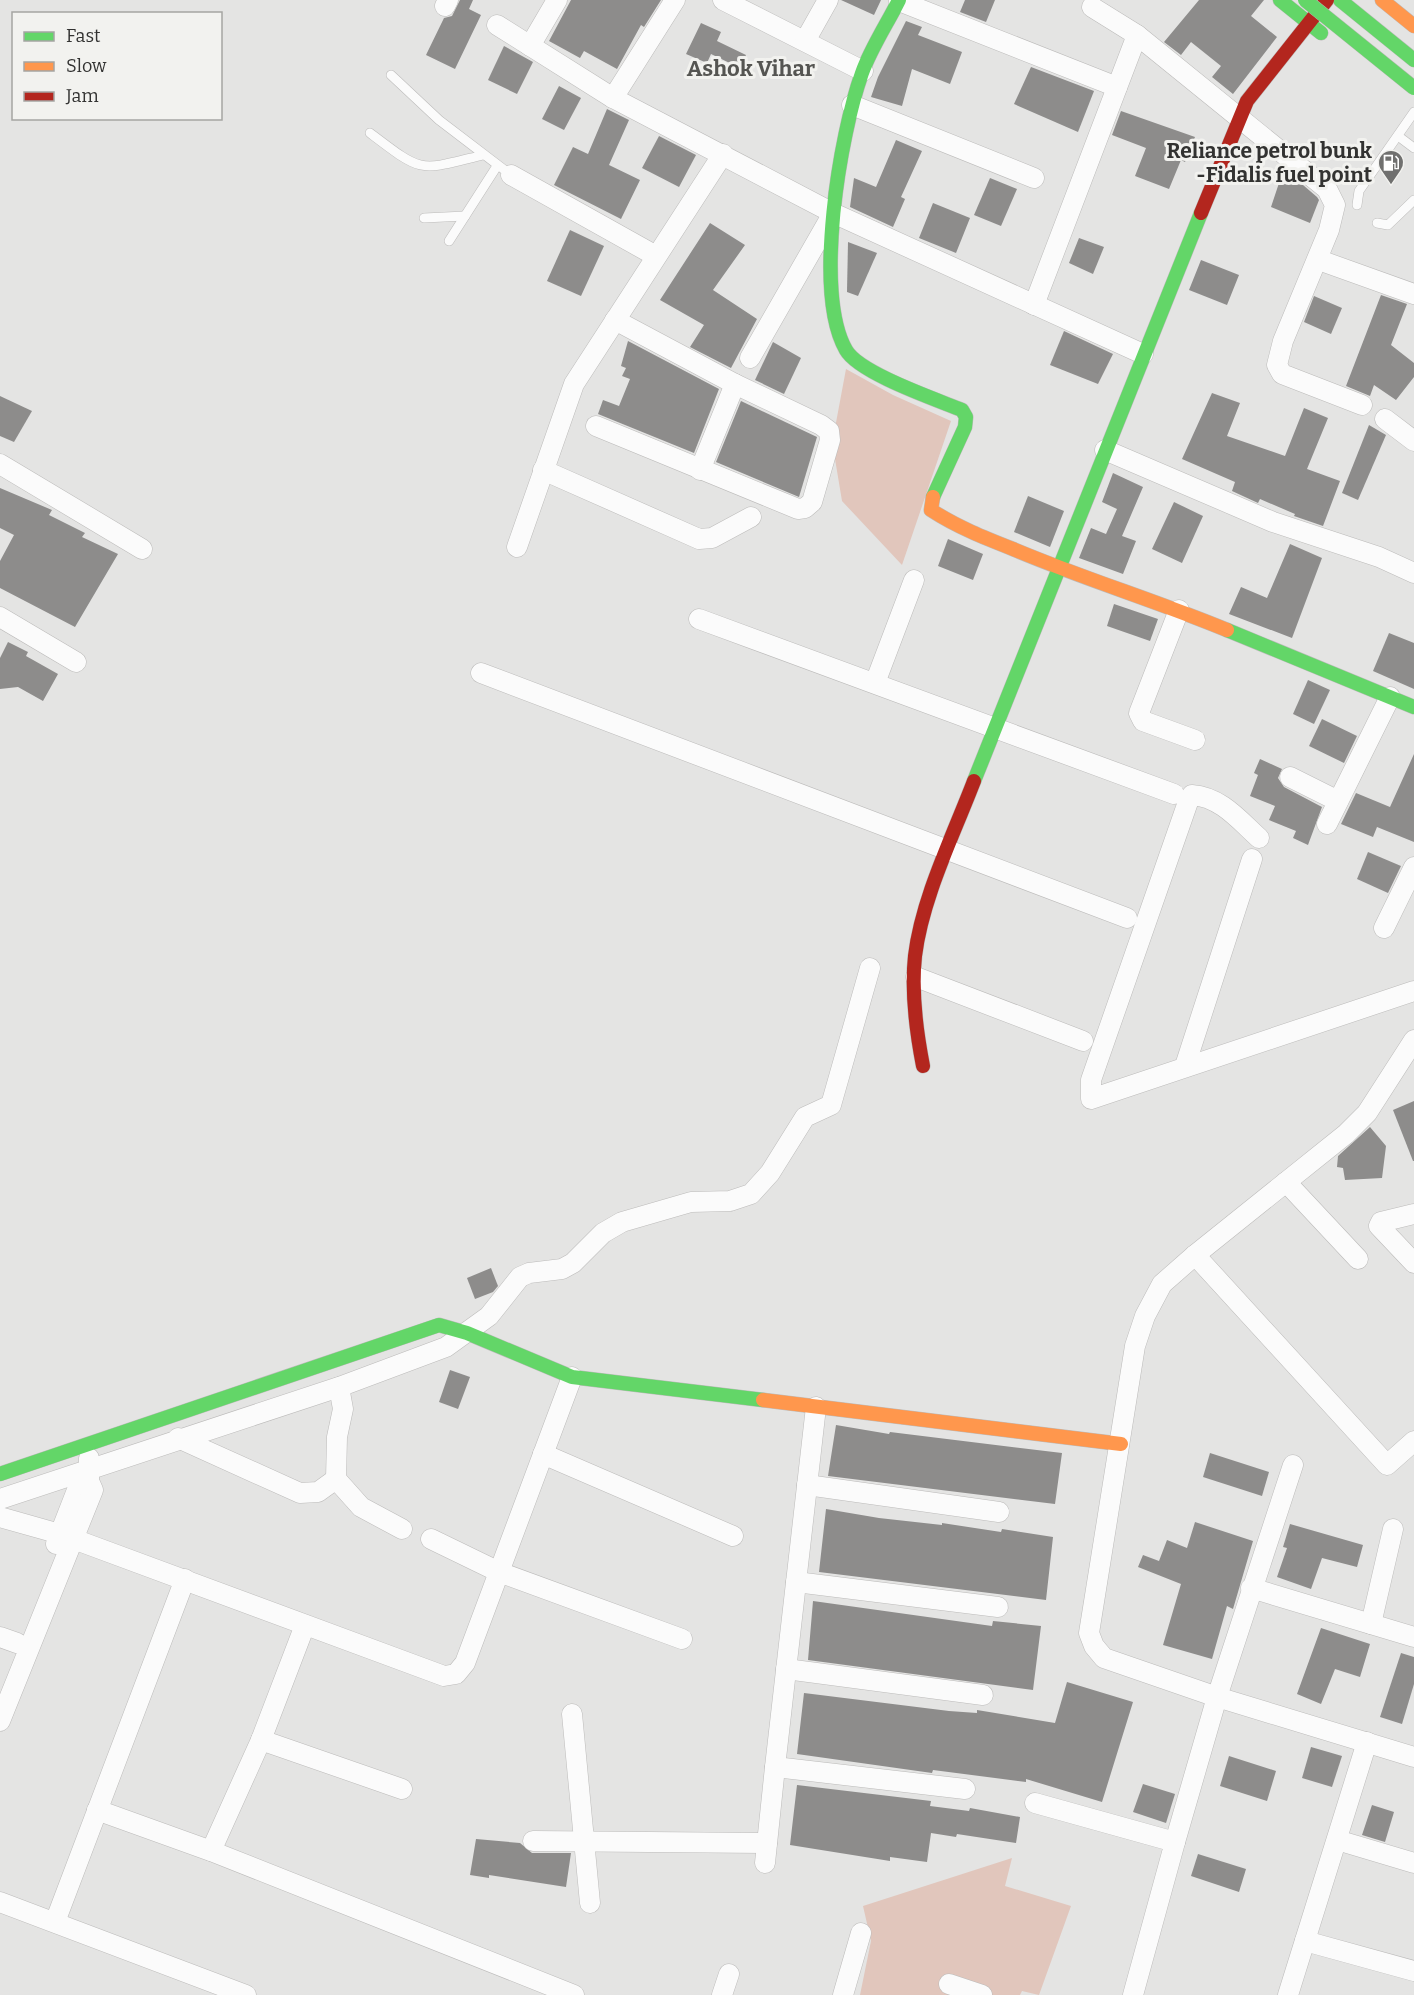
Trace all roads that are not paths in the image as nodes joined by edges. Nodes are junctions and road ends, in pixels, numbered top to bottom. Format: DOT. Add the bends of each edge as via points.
graph roads {
  1 [pos="557,0"];
  2 [pos="675,0"];
  3 [pos="723,0"];
  4 [pos="828,0"];
  5 [pos="1280,0"];
  6 [pos="1305,0"];
  7 [pos="1327,0"];
  8 [pos="1333,0"];
  9 [pos="1340,0"];
  10 [pos="1374,0"];
  11 [pos="1382,0"];
  12 [pos="899,1"];
  13 [pos="1092,7"];
  14 [pos="1308,23"];
  15 [pos="497,25"];
  16 [pos="1414,26"];
  17 [pos="1414,32"];
  18 [pos="1137,35"];
  19 [pos="805,41"];
  20 [pos="1335,44"];
  21 [pos="530,46"];
  22 [pos="1414,60"];
  23 [pos="1414,66"];
  24 [pos="863,70"];
  25 [pos="391,75"];
  26 [pos="1117,87"];
  27 [pos="1414,88"];
  28 [pos="613,98"];
  29 [pos="852,105"];
  30 [pos="1414,112"];
  31 [pos="1239,120"];
  32 [pos="370,134"];
  33 [pos="1398,136"];
  34 [pos="1414,148"];
  35 [pos="723,154"];
  36 [pos="483,155"];
  37 [pos="504,170"];
  38 [pos="1034,178"];
  39 [pos="1414,200"];
  40 [pos="1357,206"];
  41 [pos="833,213"];
  42 [pos="465,216"];
  43 [pos="424,218"];
  44 [pos="1377,223"];
  45 [pos="449,241"];
  46 [pos="656,256"];
  47 [pos="1319,260"];
  48 [pos="1414,294"];
  49 [pos="1034,305"];
  50 [pos="615,320"];
  51 [pos="1143,354"];
  52 [pos="750,358"];
  53 [pos="735,384"];
  54 [pos="1362,405"];
  55 [pos="1385,419"];
  56 [pos="596,426"];
  57 [pos="1414,441"];
  58 [pos="1105,450"];
  59 [pos="0,464"];
  60 [pos="543,470"];
  61 [pos="700,470"];
  62 [pos="751,517"];
  63 [pos="517,547"];
  64 [pos="142,549"];
  65 [pos="1058,568"];
  66 [pos="1414,573"];
  67 [pos="914,580"];
  68 [pos="1179,610"];
  69 [pos="0,617"];
  70 [pos="699,619"];
  71 [pos="76,662"];
  72 [pos="480,673"];
  73 [pos="874,684"];
  74 [pos="1390,698"];
  75 [pos="1414,707"];
  76 [pos="994,727"];
  77 [pos="1195,740"];
  78 [pos="1290,777"];
  79 [pos="1174,794"];
  80 [pos="1338,801"];
  81 [pos="1327,824"];
  82 [pos="1259,838"];
  83 [pos="947,850"];
  84 [pos="1252,859"];
  85 [pos="1414,867"];
  86 [pos="1127,918"];
  87 [pos="1384,928"];
  88 [pos="870,968"];
  89 [pos="916,977"];
  90 [pos="1414,991"];
  91 [pos="1414,1040"];
  92 [pos="1083,1041"];
  93 [pos="923,1066"];
  94 [pos="1185,1066"];
  95 [pos="1286,1182"];
  96 [pos="1414,1214"];
  97 [pos="1195,1255"];
  98 [pos="1359,1259"];
  99 [pos="1414,1263"];
  100 [pos="467,1333"];
  101 [pos="572,1377"];
  102 [pos="339,1387"];
  103 [pos="816,1407"];
  104 [pos="178,1438"];
  105 [pos="1414,1441"];
  106 [pos="1121,1444"];
  107 [pos="87,1445"];
  108 [pos="543,1454"];
  109 [pos="1293,1465"];
  110 [pos="0,1474"];
  111 [pos="90,1474"];
  112 [pos="336,1479"];
  113 [pos="807,1485"];
  114 [pos="0,1499"];
  115 [pos="999,1512"];
  116 [pos="0,1516"];
  117 [pos="402,1529"];
  118 [pos="1393,1529"];
  119 [pos="66,1536"];
  120 [pos="733,1536"];
  121 [pos="431,1539"];
  122 [pos="500,1572"];
  123 [pos="185,1579"];
  124 [pos="796,1582"];
  125 [pos="1251,1588"];
  126 [pos="998,1607"];
  127 [pos="1371,1624"];
  128 [pos="305,1625"];
  129 [pos="1414,1637"];
  130 [pos="682,1639"];
  131 [pos="9,1640"];
  132 [pos="786,1669"];
  133 [pos="0,1687"];
  134 [pos="982,1695"];
  135 [pos="1217,1697"];
  136 [pos="572,1714"];
  137 [pos="0,1721"];
  138 [pos="261,1740"];
  139 [pos="1367,1742"];
  140 [pos="1414,1757"];
  141 [pos="775,1767"];
  142 [pos="402,1789"];
  143 [pos="965,1789"];
  144 [pos="1035,1803"];
  145 [pos="97,1810"];
  146 [pos="1337,1840"];
  147 [pos="533,1841"];
  148 [pos="584,1841"];
  149 [pos="1175,1842"];
  150 [pos="767,1843"];
  151 [pos="211,1851"];
  152 [pos="765,1863"];
  153 [pos="1414,1863"];
  154 [pos="0,1902"];
  155 [pos="590,1903"];
  156 [pos="55,1922"];
  157 [pos="861,1933"];
  158 [pos="1305,1941"];
  159 [pos="1414,1971"];
  160 [pos="729,1974"];
  161 [pos="949,1984"];
  162 [pos="246,1995"];
  163 [pos="574,1995"];
  164 [pos="722,1995"];
  165 [pos="843,1995"];
  166 [pos="981,1995"];
  167 [pos="1133,1995"];
  168 [pos="1288,1995"];
  1 -- 21 [label="street"];
  2 -- 28 [label="street"];
  3 -- 19 [label="street"];
  4 -- 19 [label="street"];
  5 -- 14 [label="main road"];
  6 -- 27 [label="main road, bridge"];
  7 -- 14 [label="main road"];
  8 -- 23 [label="main road"];
  9 -- 22 [label="main road"];
  10 -- 17 [label="main road"];
  11 -- 16 [label="main road"];
  12 -- 24 [label="main road"];
  12 -- 26 [label="street"];
  13 -- 18 [label="street"];
  14 -- 20 [label="main road"];
  14 -- 31 [label="main road" via="1247,101"];
  15 -- 21 [label="street"];
  18 -- 26 [label="street"];
  18 -- 31 [label="street"];
  19 -- 24 [label="street"];
  21 -- 28 [label="street"];
  24 -- 29 [label="main road"];
  25 -- 36 [label="lane"];
  26 -- 49 [label="street"];
  28 -- 35 [label="street"];
  29 -- 38 [label="street"];
  29 -- 41 [label="main road"];
  30 -- 33 [label="lane"];
  31 -- 47 [label="street" via="1327,189 1335,205"];
  31 -- 51 [label="main road"];
  32 -- 36 [label="lane" via="411,163 425,168"];
  33 -- 34 [label="lane"];
  33 -- 40 [label="lane" via="1359,190"];
  35 -- 41 [label="street"];
  35 -- 46 [label="street"];
  36 -- 37 [label="lane"];
  37 -- 42 [label="lane"];
  37 -- 46 [label="street"];
  39 -- 44 [label="lane" via="1388,225"];
  41 -- 49 [label="street"];
  41 -- 52 [label="street"];
  41 -- 65 [label="main road" via="831,302 846,351 870,371 962,410 966,417 966,427 932,498 931,510 952,524"];
  42 -- 43 [label="lane"];
  42 -- 45 [label="lane"];
  46 -- 50 [label="street"];
  47 -- 48 [label="street"];
  47 -- 54 [label="street" via="1283,341 1277,365 1282,374"];
  49 -- 51 [label="street"];
  50 -- 53 [label="street"];
  50 -- 60 [label="street" via="574,384"];
  51 -- 58 [label="main road"];
  53 -- 61 [label="street"];
  53 -- 61 [label="street" via="828,431 830,441 812,502 798,509"];
  55 -- 57 [label="street"];
  56 -- 61 [label="street"];
  58 -- 65 [label="main road"];
  58 -- 66 [label="street" via="1273,522 1379,557"];
  59 -- 64 [label="street"];
  60 -- 62 [label="street" via="699,539 712,538"];
  60 -- 63 [label="street"];
  65 -- 68 [label="main road"];
  65 -- 76 [label="main road"];
  67 -- 73 [label="street"];
  68 -- 74 [label="main road"];
  68 -- 77 [label="street" via="1139,713 1143,721"];
  69 -- 71 [label="street"];
  70 -- 73 [label="street"];
  72 -- 83 [label="street"];
  73 -- 76 [label="street"];
  74 -- 75 [label="main road"];
  74 -- 80 [label="street"];
  76 -- 79 [label="street"];
  76 -- 83 [label="main road"];
  78 -- 80 [label="street"];
  80 -- 81 [label="street"];
  82 -- 94 [label="street" via="1223,804 1200,795 1189,799 1091,1080 1091,1099"];
  83 -- 86 [label="street"];
  83 -- 89 [label="main road" via="915,956"];
  84 -- 94 [label="street"];
  85 -- 87 [label="street"];
  88 -- 100 [label="street" via="831,1105 805,1117 770,1173 751,1194 730,1201 691,1202 622,1222 603,1233 562,1269 520,1277 489,1316"];
  89 -- 92 [label="street"];
  89 -- 93 [label="main road"];
  90 -- 94 [label="street"];
  91 -- 95 [label="street" via="1367,1113"];
  95 -- 97 [label="street"];
  95 -- 98 [label="street"];
  96 -- 99 [label="street" via="1381,1222 1379,1226"];
  97 -- 105 [label="street" via="1387,1465"];
  97 -- 106 [label="street" via="1162,1284 1145,1316 1135,1346"];
  100 -- 101 [label="main road"];
  100 -- 102 [label="street" via="446,1347"];
  100 -- 107 [label="main road" via="439,1325"];
  101 -- 103 [label="main road"];
  101 -- 108 [label="street"];
  102 -- 104 [label="street"];
  102 -- 112 [label="street" via="343,1409 337,1437"];
  103 -- 106 [label="main road"];
  103 -- 113 [label="street"];
  104 -- 111 [label="street"];
  104 -- 112 [label="street" via="300,1493 318,1492"];
  106 -- 135 [label="street" via="1089,1633 1104,1658"];
  107 -- 110 [label="main road"];
  107 -- 111 [label="street"];
  108 -- 120 [label="street"];
  108 -- 122 [label="street"];
  109 -- 125 [label="street"];
  111 -- 114 [label="street"];
  111 -- 119 [label="street" via="79,1485"];
  112 -- 117 [label="street" via="361,1507"];
  113 -- 115 [label="street"];
  113 -- 124 [label="street"];
  116 -- 119 [label="street"];
  118 -- 127 [label="street"];
  119 -- 123 [label="street"];
  119 -- 131 [label="street"];
  119 -- 137 [label="street"];
  121 -- 122 [label="street"];
  122 -- 128 [label="street" via="465,1663 456,1674 444,1676"];
  122 -- 130 [label="street"];
  123 -- 128 [label="street"];
  123 -- 145 [label="street"];
  124 -- 126 [label="street"];
  124 -- 132 [label="street"];
  125 -- 127 [label="street"];
  125 -- 135 [label="street"];
  127 -- 129 [label="street"];
  128 -- 138 [label="street"];
  131 -- 133 [label="street"];
  132 -- 134 [label="street"];
  132 -- 141 [label="street"];
  135 -- 139 [label="street"];
  135 -- 149 [label="street"];
  136 -- 148 [label="street"];
  138 -- 142 [label="street"];
  138 -- 151 [label="street"];
  139 -- 140 [label="street"];
  139 -- 146 [label="street"];
  141 -- 143 [label="street"];
  141 -- 150 [label="street"];
  144 -- 149 [label="street"];
  145 -- 151 [label="street"];
  145 -- 156 [label="street"];
  146 -- 153 [label="street"];
  146 -- 158 [label="street"];
  147 -- 148 [label="street"];
  148 -- 150 [label="street"];
  148 -- 155 [label="street"];
  149 -- 167 [label="street"];
  150 -- 152 [label="street"];
  151 -- 163 [label="street"];
  154 -- 156 [label="street"];
  156 -- 162 [label="street"];
  157 -- 165 [label="street"];
  158 -- 159 [label="street"];
  158 -- 168 [label="street"];
  160 -- 164 [label="street"];
  161 -- 166 [label="street"];
}
